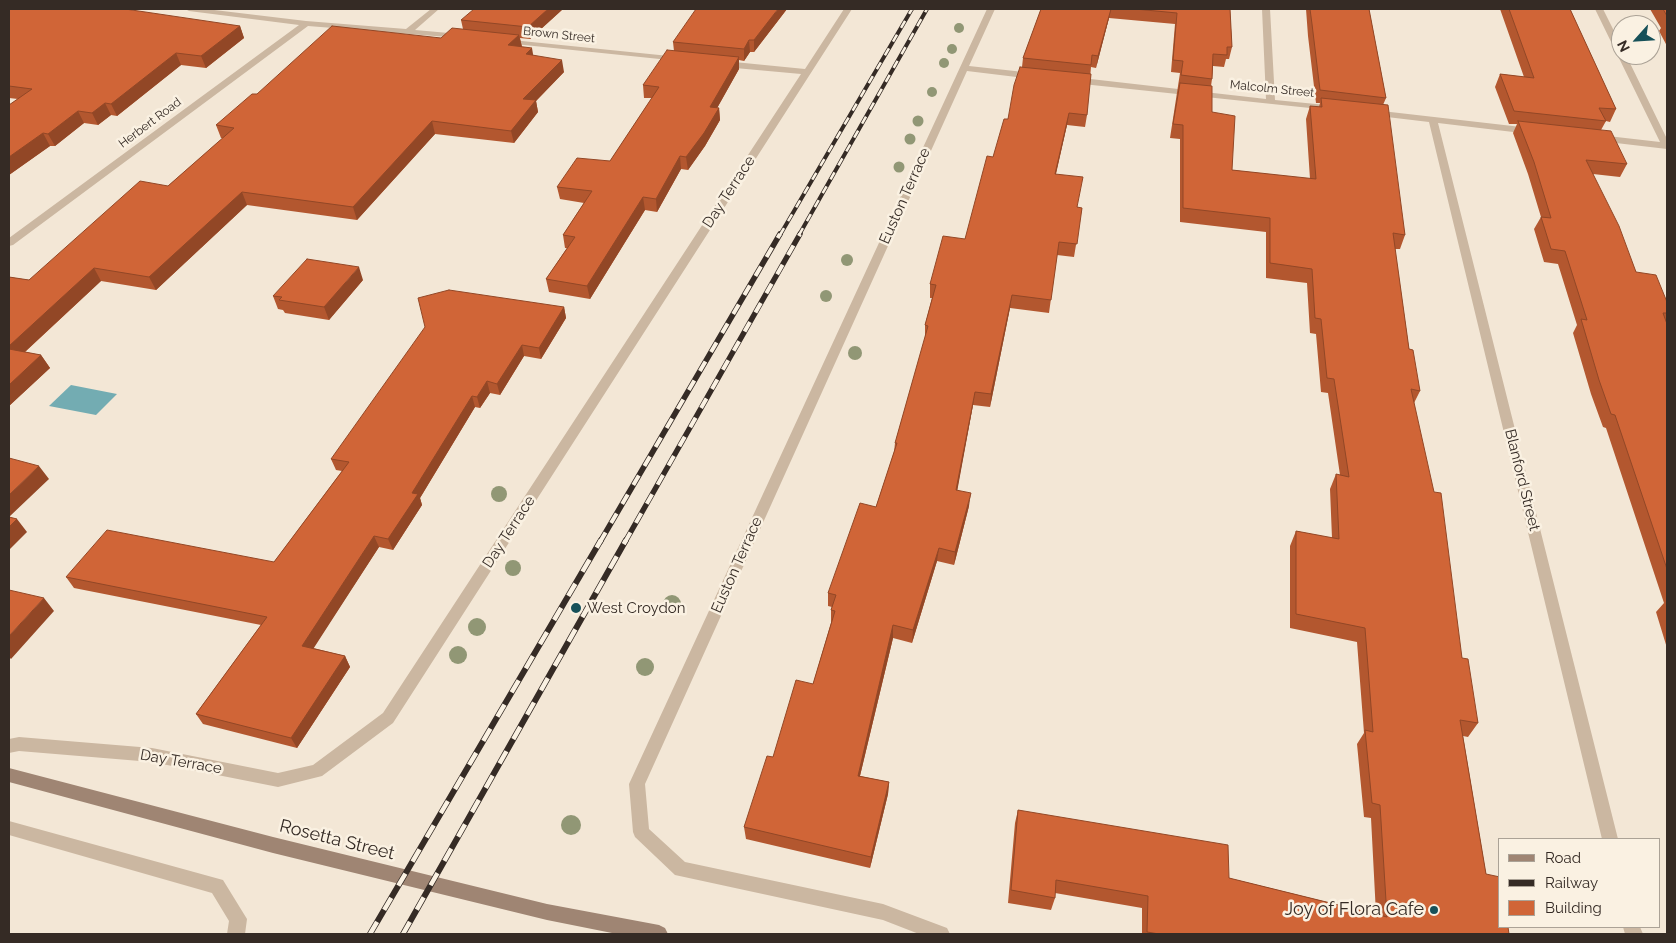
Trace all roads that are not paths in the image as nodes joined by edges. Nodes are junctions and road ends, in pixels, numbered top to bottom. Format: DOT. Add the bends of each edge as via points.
graph roads {
  1 [pos="189,9"];
  2 [pos="435,9"];
  3 [pos="848,9"];
  4 [pos="991,9"];
  5 [pos="1266,9"];
  6 [pos="1600,9"];
  7 [pos="306,23"];
  8 [pos="409,31"];
  9 [pos="1611,33"];
  10 [pos="469,37"];
  11 [pos="498,40"];
  12 [pos="687,60"];
  13 [pos="717,63"];
  14 [pos="1626,65"];
  15 [pos="963,68"];
  16 [pos="806,72"];
  17 [pos="1043,77"];
  18 [pos="1063,79"];
  19 [pos="1271,102"];
  20 [pos="1338,109"];
  21 [pos="1367,112"];
  22 [pos="1433,120"];
  23 [pos="1540,132"];
  24 [pos="1588,137"];
  25 [pos="1667,146"];
  26 [pos="9,243"];
  27 [pos="9,746"];
  28 [pos="9,776"];
  29 [pos="9,828"];
  30 [pos="1610,838"];
  31 [pos="236,934"];
  32 [pos="659,934"];
  33 [pos="941,934"];
  1 -- 7 [label="street"];
  2 -- 8 [label="street"];
  3 -- 16 [label="street, Day Terrace"];
  4 -- 15 [label="street, Euston Terrace"];
  5 -- 19 [label="street"];
  6 -- 9 [label="street"];
  7 -- 8 [label="street"];
  7 -- 26 [label="street, Herbert Road"];
  8 -- 10 [label="street"];
  11 -- 12 [label="street, Brown Street"];
  13 -- 16 [label="street"];
  14 -- 25 [label="street"];
  15 -- 17 [label="street"];
  15 -- 33 [label="street, Euston Terrace" via="638,784 641,832 681,868 883,912"];
  16 -- 27 [label="street, Day Terrace" via="388,718 318,771 278,780 152,755 19,744"];
  18 -- 19 [label="street, Malcolm Street"];
  19 -- 20 [label="street, Malcolm Street"];
  21 -- 22 [label="street"];
  22 -- 23 [label="street"];
  22 -- 30 [label="street, Blanford Street"];
  24 -- 25 [label="street"];
  28 -- 32 [label="street, Rosetta Street" via="282,848 547,912"];
  29 -- 31 [label="street" via="217,886 238,920"];
}
